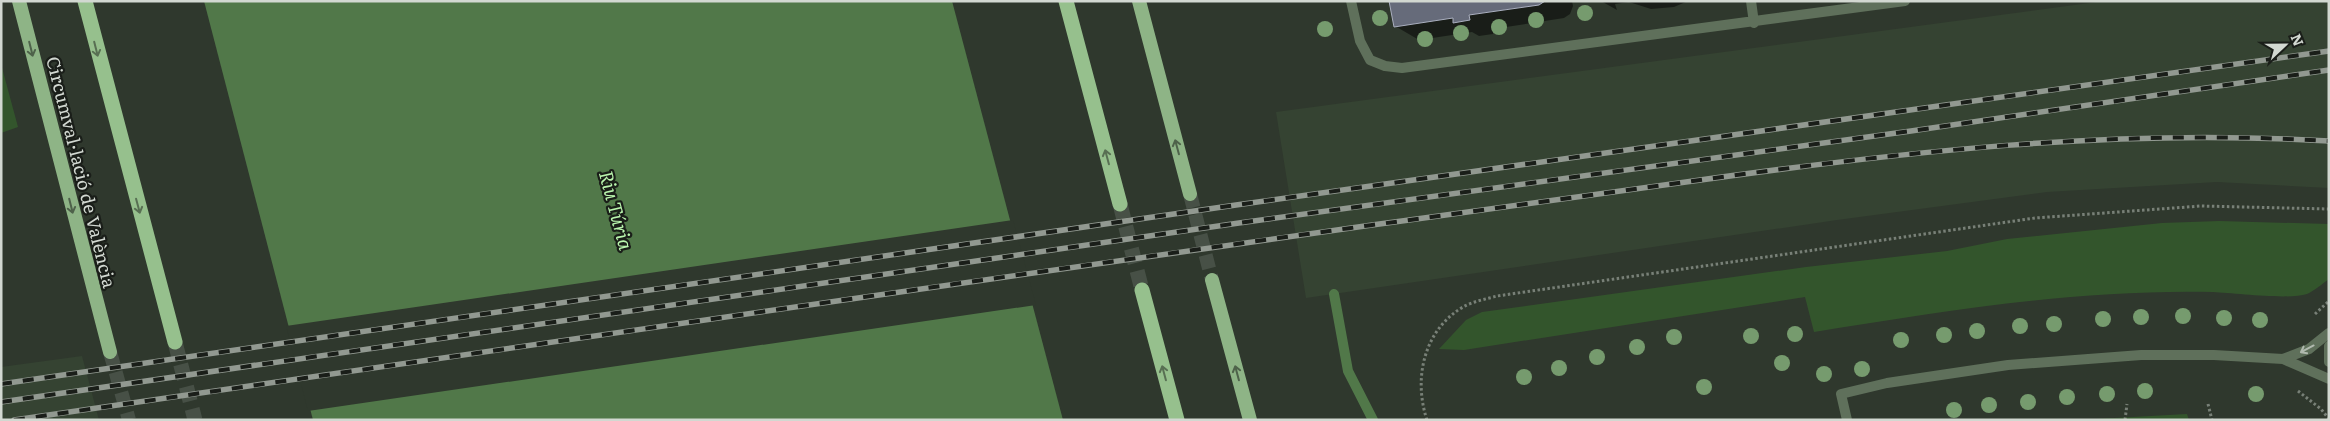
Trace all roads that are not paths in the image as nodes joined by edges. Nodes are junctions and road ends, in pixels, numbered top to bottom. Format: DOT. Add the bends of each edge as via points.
graph roads {
  1 [pos="19,1"];
  2 [pos="85,1"];
  3 [pos="1066,1"];
  4 [pos="1139,1"];
  5 [pos="1352,1"];
  6 [pos="1751,1"];
  7 [pos="1906,1"];
  8 [pos="1754,23"];
  9 [pos="1190,194"];
  10 [pos="1120,204"];
  11 [pos="1212,280"];
  12 [pos="1142,290"];
  13 [pos="2329,333"];
  14 [pos="175,342"];
  15 [pos="2329,346"];
  16 [pos="110,352"];
  17 [pos="2283,359"];
  18 [pos="2329,362"];
  19 [pos="2329,378"];
  20 [pos="1177,420"];
  21 [pos="1250,420"];
  22 [pos="1847,420"];
  1 -- 16 [label="highway, Circumval·lació de València, one-way"];
  2 -- 14 [label="highway, one-way"];
  10 -- 3 [label="highway, one-way"];
  9 -- 4 [label="highway, one-way"];
  5 -- 8 [label="street" via="1360,41 1370,60 1402,68"];
  6 -- 8 [label="street"];
  7 -- 8 [label="street"];
  21 -- 11 [label="highway, one-way"];
  20 -- 12 [label="highway, one-way"];
  13 -- 17 [label="street, one-way" via="2309,349"];
  15 -- 18 [label="street"];
  17 -- 19 [label="street"];
  17 -- 22 [label="street" via="2141,354 2008,365 1841,394"];
}
